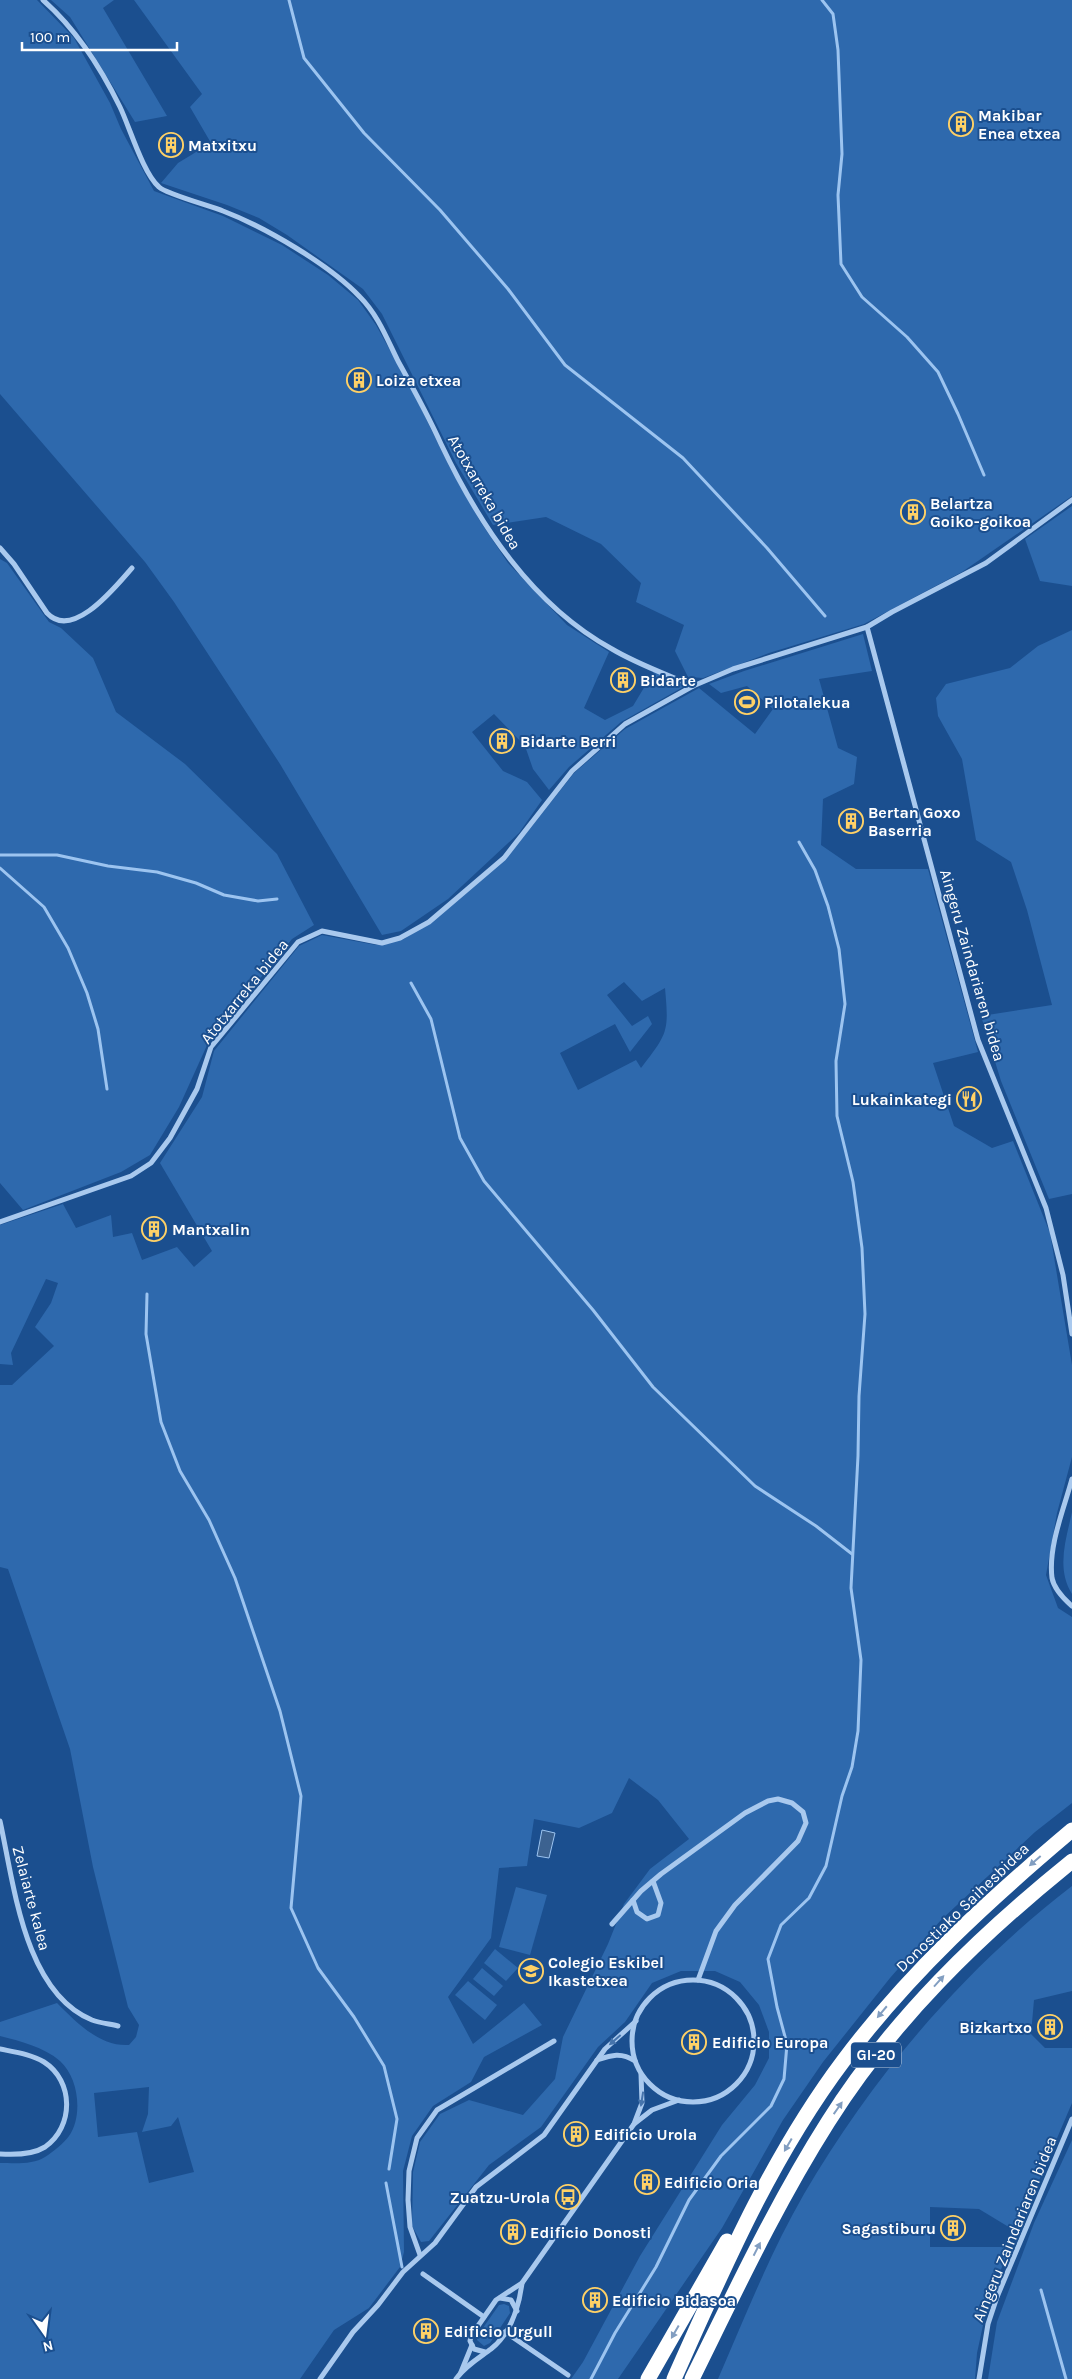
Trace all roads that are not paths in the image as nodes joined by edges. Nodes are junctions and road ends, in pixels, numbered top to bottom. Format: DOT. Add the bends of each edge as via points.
graph roads {
  1 [pos="43,0"];
  2 [pos="1072,500"];
  3 [pos="0,548"];
  4 [pos="132,568"];
  5 [pos="868,627"];
  6 [pos="692,686"];
  7 [pos="0,1222"];
  8 [pos="1072,1334"];
  9 [pos="1072,1479"];
  10 [pos="1072,1606"];
  11 [pos="0,1821"];
  12 [pos="1072,1830"];
  13 [pos="1072,1861"];
  14 [pos="653,1881"];
  15 [pos="633,1900"];
  16 [pos="612,1924"];
  17 [pos="698,1980"];
  18 [pos="636,2021"];
  19 [pos="118,2026"];
  20 [pos="554,2042"];
  21 [pos="0,2049"];
  22 [pos="596,2060"];
  23 [pos="635,2061"];
  24 [pos="641,2073"];
  25 [pos="679,2100"];
  26 [pos="1072,2119"];
  27 [pos="634,2124"];
  28 [pos="0,2154"];
  29 [pos="765,2186"];
  30 [pos="420,2256"];
  31 [pos="423,2274"];
  32 [pos="522,2283"];
  33 [pos="735,2292"];
  34 [pos="500,2298"];
  35 [pos="517,2311"];
  36 [pos="484,2316"];
  37 [pos="505,2332"];
  38 [pos="472,2345"];
  39 [pos="485,2352"];
  40 [pos="461,2372"];
  41 [pos="568,2375"];
  42 [pos="320,2379"];
  43 [pos="456,2379"];
  44 [pos="648,2379"];
  45 [pos="674,2379"];
  46 [pos="692,2379"];
  47 [pos="702,2379"];
  48 [pos="979,2379"];
  1 -- 6 [label="street, Atotxarreka bidea" via="62,16 99,70 121,108 147,170 159,188 225,211 280,238 360,297 376,317 427,412 451,465 484,522 511,562 538,592 580,628 612,649"];
  2 -- 5 [label="street" via="986,563"];
  3 -- 4 [label="street" via="47,613 62,621 78,618 93,608"];
  5 -- 6 [label="street, Atotxarreka bidea" via="733,669"];
  5 -- 8 [label="street, Aingeru Zaindariaren bidea" via="978,1040 1046,1208 1063,1275"];
  6 -- 7 [label="street, Atotxarreka bidea" via="625,724 572,771 504,858 428,922 400,938 382,943 322,931 298,942 211,1046 197,1089 170,1138 151,1163 131,1176"];
  9 -- 10 [label="street" via="1052,1557 1052,1580 1062,1598"];
  11 -- 19 [label="street, Zelaiarte kalea" via="29,1947 42,1974 65,2002 92,2019"];
  12 -- 29 [label="highway, Donostiako Saihesbidea / GI-20, one-way" via="966,1923 905,1985 843,2061"];
  33 -- 13 [label="highway, GI-20, one-way" via="782,2199 829,2121 890,2037 949,1970"];
  14 -- 15 [label="street"];
  14 -- 15 [label="street" via="661,1903 658,1915 647,1919 637,1912"];
  14 -- 17 [label="street" via="745,1813 768,1801 778,1799 792,1803 803,1812 806,1822 798,1841 735,1905 721,1924"];
  15 -- 16 [label="street"];
  17 -- 18 [label="street" via="667,1986 643,2006"];
  17 -- 25 [label="street" via="721,1987 740,2001 754,2030 754,2046 744,2076 733,2088 704,2101"];
  18 -- 22 [label="street, one-way"];
  18 -- 23 [label="street" via="632,2034"];
  20 -- 30 [label="street" via="437,2110 417,2138 409,2170 408,2200 410,2228"];
  21 -- 28 [label="street" via="45,2063 58,2074 68,2105 64,2124 45,2147 29,2153"];
  22 -- 23 [label="street" via="615,2054 626,2055"];
  22 -- 30 [label="street" via="544,2135 476,2187 435,2243"];
  23 -- 24 [label="street"];
  24 -- 25 [label="street" via="656,2090"];
  24 -- 27 [label="street, one-way" via="642,2104"];
  25 -- 27 [label="street" via="652,2110"];
  26 -- 48 [label="street, Aingeru Zaindariaren bidea" via="997,2297 988,2324"];
  27 -- 32 [label="street"];
  29 -- 44 [label="highway, one-way" via="745,2210"];
  29 -- 45 [label="highway, Donostiako Saihesbidea / GI-20"];
  30 -- 42 [label="street" via="353,2332"];
  31 -- 36 [label="street"];
  32 -- 34 [label="street"];
  32 -- 35 [label="street"];
  33 -- 46 [label="highway, GI-20"];
  33 -- 47 [label="highway"];
  34 -- 35 [label="street" via="511,2300"];
  34 -- 36 [label="street"];
  35 -- 37 [label="street"];
  36 -- 38 [label="street" via="471,2336"];
  37 -- 39 [label="street"];
  37 -- 41 [label="street"];
  38 -- 39 [label="street" via="476,2351"];
  38 -- 40 [label="street"];
  39 -- 40 [label="street"];
  40 -- 43 [label="street"];
}
